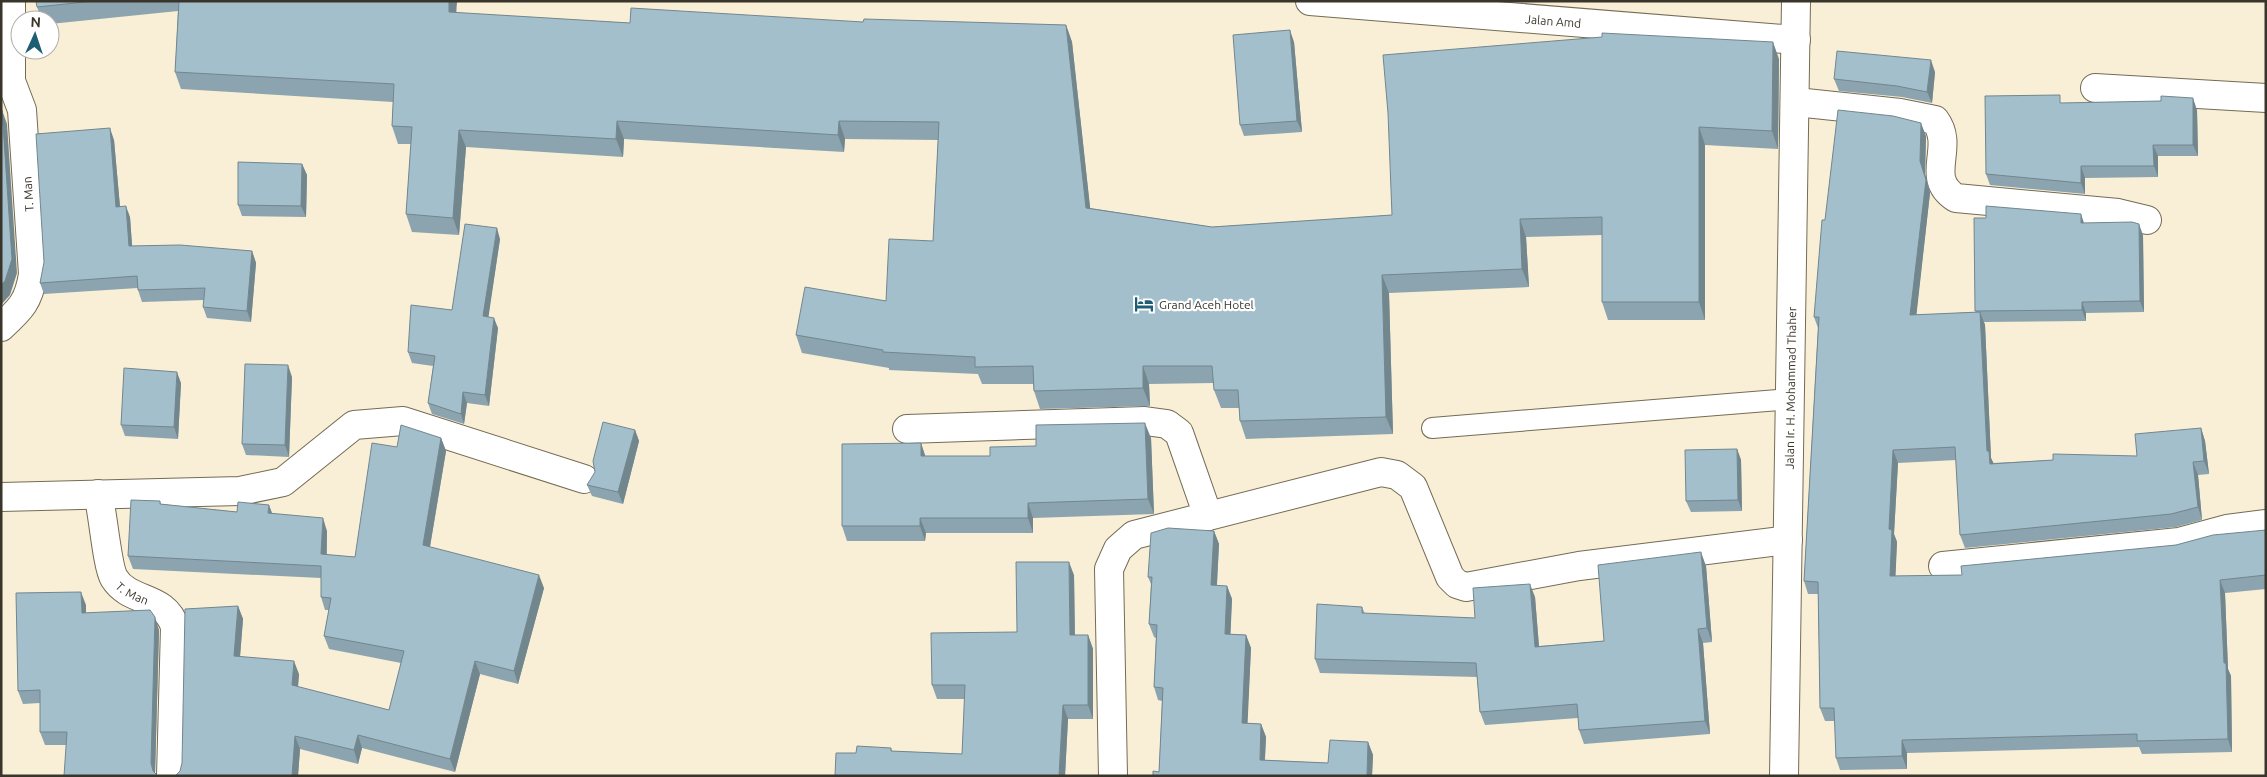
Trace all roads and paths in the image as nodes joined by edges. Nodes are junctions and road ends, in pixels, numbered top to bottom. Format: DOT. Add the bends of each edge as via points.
graph roads {
  1 [pos="11,1"];
  2 [pos="1310,1"];
  3 [pos="1796,1"];
  4 [pos="1796,40"];
  5 [pos="6,82"];
  6 [pos="2095,88"];
  7 [pos="2266,98"];
  8 [pos="1796,102"];
  9 [pos="2148,220"];
  10 [pos="1,327"];
  11 [pos="1791,399"];
  12 [pos="1432,428"];
  13 [pos="907,429"];
  14 [pos="584,479"];
  15 [pos="98,494"];
  16 [pos="1,497"];
  17 [pos="1208,516"];
  18 [pos="2266,524"];
  19 [pos="1788,540"];
  20 [pos="1943,566"];
  21 [pos="172,776"];
  22 [pos="1113,776"];
  23 [pos="1784,776"];
  1 -- 5 [label="street"];
  2 -- 4 [label="street, Jalan Amd"];
  3 -- 4 [label="street, Jalan Ir. H. Mohammad Thaher"];
  4 -- 8 [label="street, Jalan Ir. H. Mohammad Thaher"];
  5 -- 10 [label="street, T. Man" via="22,110 33,274 30,292 21,309"];
  6 -- 7 [label="street"];
  8 -- 9 [label="street" via="1935,120 1943,136 1940,182 1946,192 1956,198 2118,213"];
  8 -- 11 [label="street, Jalan Ir. H. Mohammad Thaher"];
  11 -- 12 [label="lane"];
  11 -- 19 [label="street, Jalan Ir. H. Mohammad Thaher"];
  13 -- 17 [label="street" via="1145,421 1168,424 1179,433"];
  14 -- 15 [label="street" via="403,421 354,425 282,482 266,487"];
  15 -- 16 [label="street"];
  15 -- 21 [label="street, T. Man" via="114,578 127,591 166,609 175,627"];
  17 -- 19 [label="street" via="1381,472 1397,475 1413,487 1450,577 1466,587 1579,566"];
  17 -- 22 [label="street" via="1134,535 1118,549 1109,569"];
  18 -- 20 [label="street" via="2227,529 2179,542"];
  19 -- 23 [label="street, Jalan Ir. H. Mohammad Thaher"];
}
